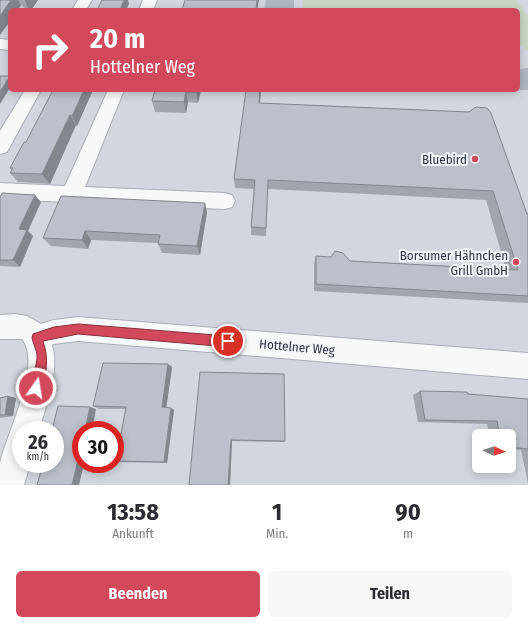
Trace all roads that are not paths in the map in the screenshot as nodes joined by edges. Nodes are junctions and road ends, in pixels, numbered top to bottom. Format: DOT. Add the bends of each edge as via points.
graph roads {
  1 [pos="32,92"];
  2 [pos="115,92"];
  3 [pos="0,147"];
  4 [pos="0,191"];
  5 [pos="72,194"];
  6 [pos="225,201"];
  7 [pos="0,327"];
  8 [pos="37,338"];
  9 [pos="528,366"];
  10 [pos="27,421"];
  11 [pos="12,473"];
  12 [pos="9,485"];
  1 -- 3 [label="street"];
  2 -- 5 [label="street"];
  4 -- 5 [label="street"];
  5 -- 6 [label="street"];
  7 -- 8 [label="street" via="23,327 32,330"];
  8 -- 9 [label="street, Hottelner Weg" via="54,332 78,329"];
  8 -- 10 [label="street" via="42,353 40,374"];
  11 -- 12 [label="street"];
}
